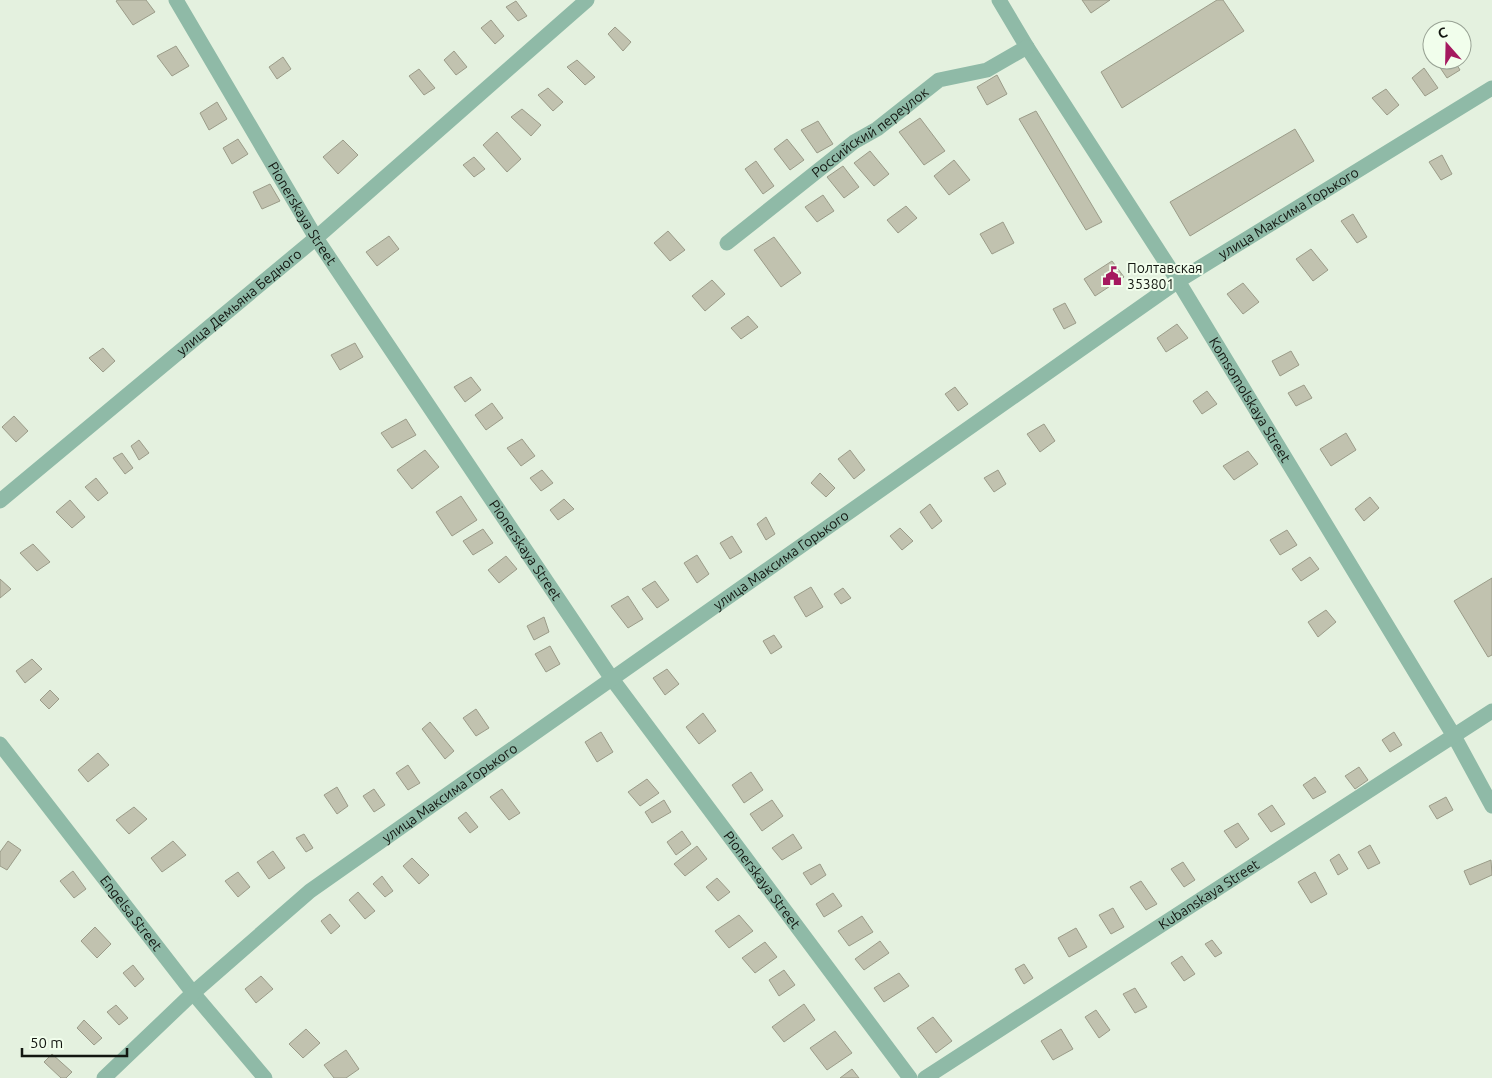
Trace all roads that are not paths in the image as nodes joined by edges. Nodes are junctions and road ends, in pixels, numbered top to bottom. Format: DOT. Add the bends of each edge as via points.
graph roads {
  1 [pos="176,0"];
  2 [pos="587,0"];
  3 [pos="999,0"];
  4 [pos="1026,47"];
  5 [pos="1492,88"];
  6 [pos="316,238"];
  7 [pos="727,243"];
  8 [pos="1178,281"];
  9 [pos="0,500"];
  10 [pos="612,679"];
  11 [pos="1492,712"];
  12 [pos="1454,736"];
  13 [pos="0,744"];
  14 [pos="1492,806"];
  15 [pos="193,992"];
  16 [pos="104,1078"];
  17 [pos="265,1078"];
  18 [pos="910,1078"];
  19 [pos="925,1078"];
  1 -- 6 [label="street, Pionerskaya Street"];
  2 -- 6 [label="street, улица Демьяна Бедного"];
  3 -- 4 [label="street, Komsomolskaya Street"];
  4 -- 7 [label="street, Российский переулок" via="987,70 939,80 877,129 854,142"];
  4 -- 8 [label="street, Komsomolskaya Street"];
  5 -- 8 [label="street, улица Максима Горького"];
  6 -- 9 [label="street, улица Демьяна Бедного"];
  6 -- 10 [label="street, Pionerskaya Street"];
  8 -- 10 [label="street, улица Максима Горького"];
  8 -- 12 [label="street, Komsomolskaya Street"];
  10 -- 15 [label="street, улица Максима Горького" via="310,891"];
  10 -- 18 [label="street, Pionerskaya Street"];
  11 -- 12 [label="street, Kubanskaya Street"];
  12 -- 14 [label="street, Komsomolskaya Street"];
  12 -- 19 [label="street, Kubanskaya Street"];
  13 -- 15 [label="street, Engelsa Street"];
  15 -- 16 [label="street, улица Максима Горького"];
  15 -- 17 [label="street, Engelsa Street"];
}
